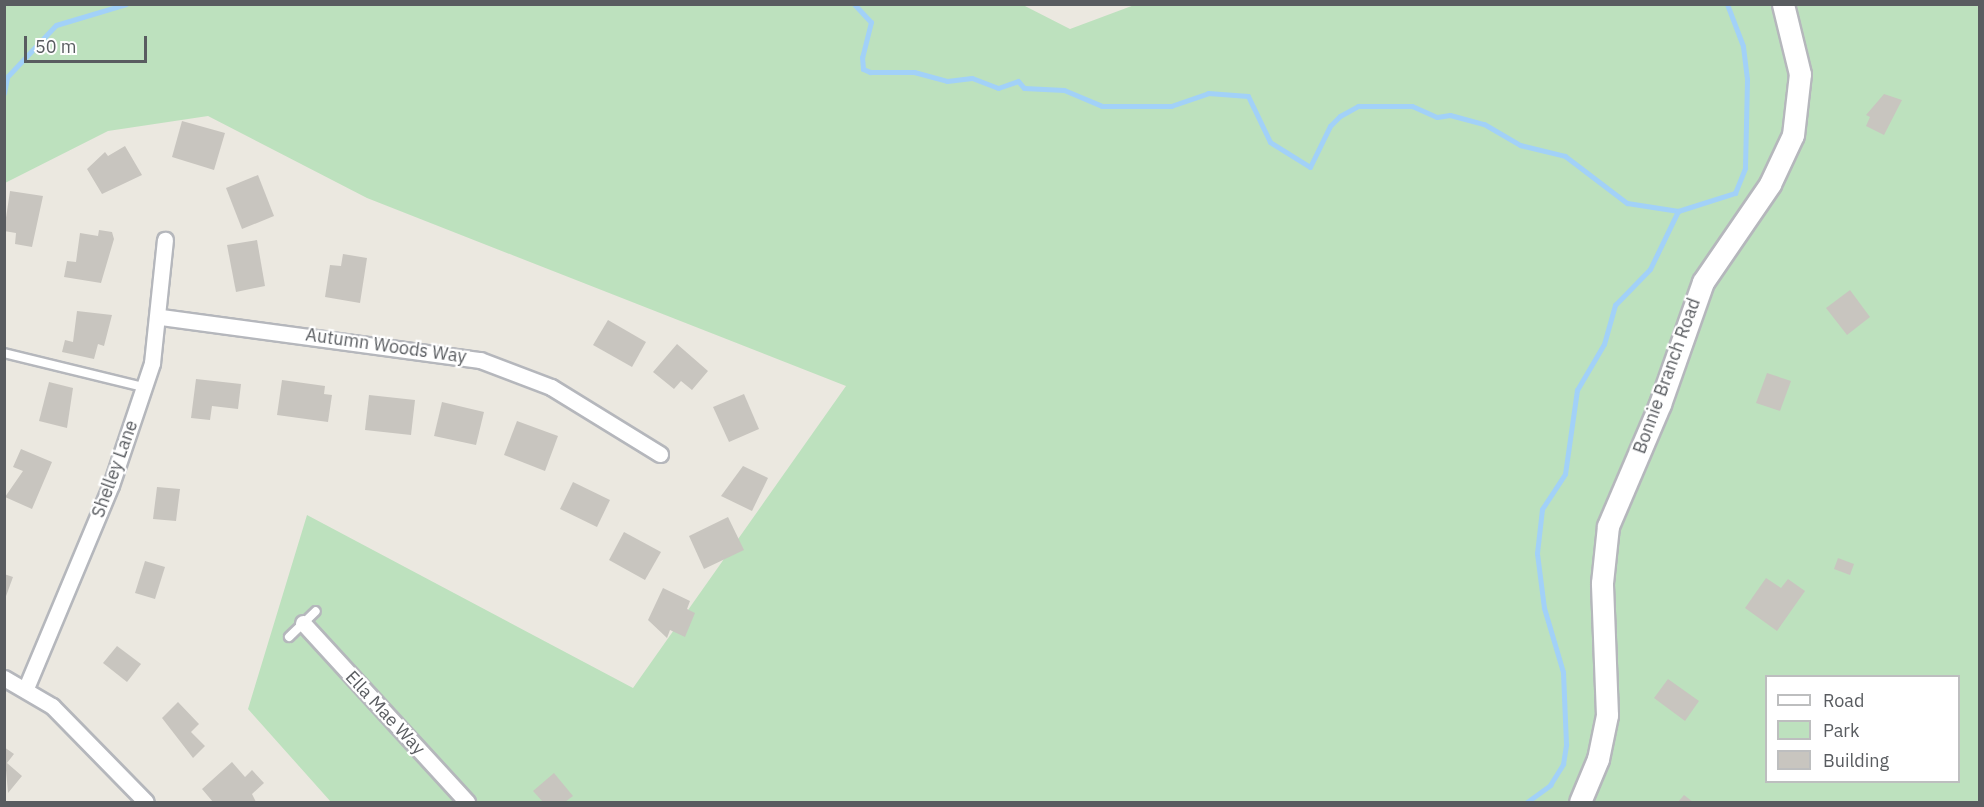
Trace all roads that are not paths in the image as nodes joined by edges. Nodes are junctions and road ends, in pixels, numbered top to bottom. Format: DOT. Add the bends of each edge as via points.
graph roads {
  1 [pos="1783,4"];
  2 [pos="165,240"];
  3 [pos="161,316"];
  4 [pos="4,353"];
  5 [pos="144,387"];
  6 [pos="660,454"];
  7 [pos="316,611"];
  8 [pos="303,623"];
  9 [pos="289,637"];
  10 [pos="4,678"];
  11 [pos="26,688"];
  12 [pos="146,802"];
  13 [pos="467,802"];
  14 [pos="1580,802"];
  1 -- 14 [label="street, Bonnie Branch Road" via="1800,74 1793,135 1770,184 1703,282 1660,404 1608,526 1602,583 1607,715 1598,759"];
  2 -- 3 [label="street, Shelley Lane"];
  3 -- 5 [label="street, Shelley Lane"];
  3 -- 6 [label="street, Autumn Woods Way" via="480,360 551,387"];
  4 -- 5 [label="lane"];
  5 -- 11 [label="street, Shelley Lane" via="111,485"];
  7 -- 8 [label="lane"];
  8 -- 9 [label="lane"];
  8 -- 13 [label="street, Ella Mae Way"];
  10 -- 11 [label="street"];
  11 -- 12 [label="street" via="52,706"];
}
